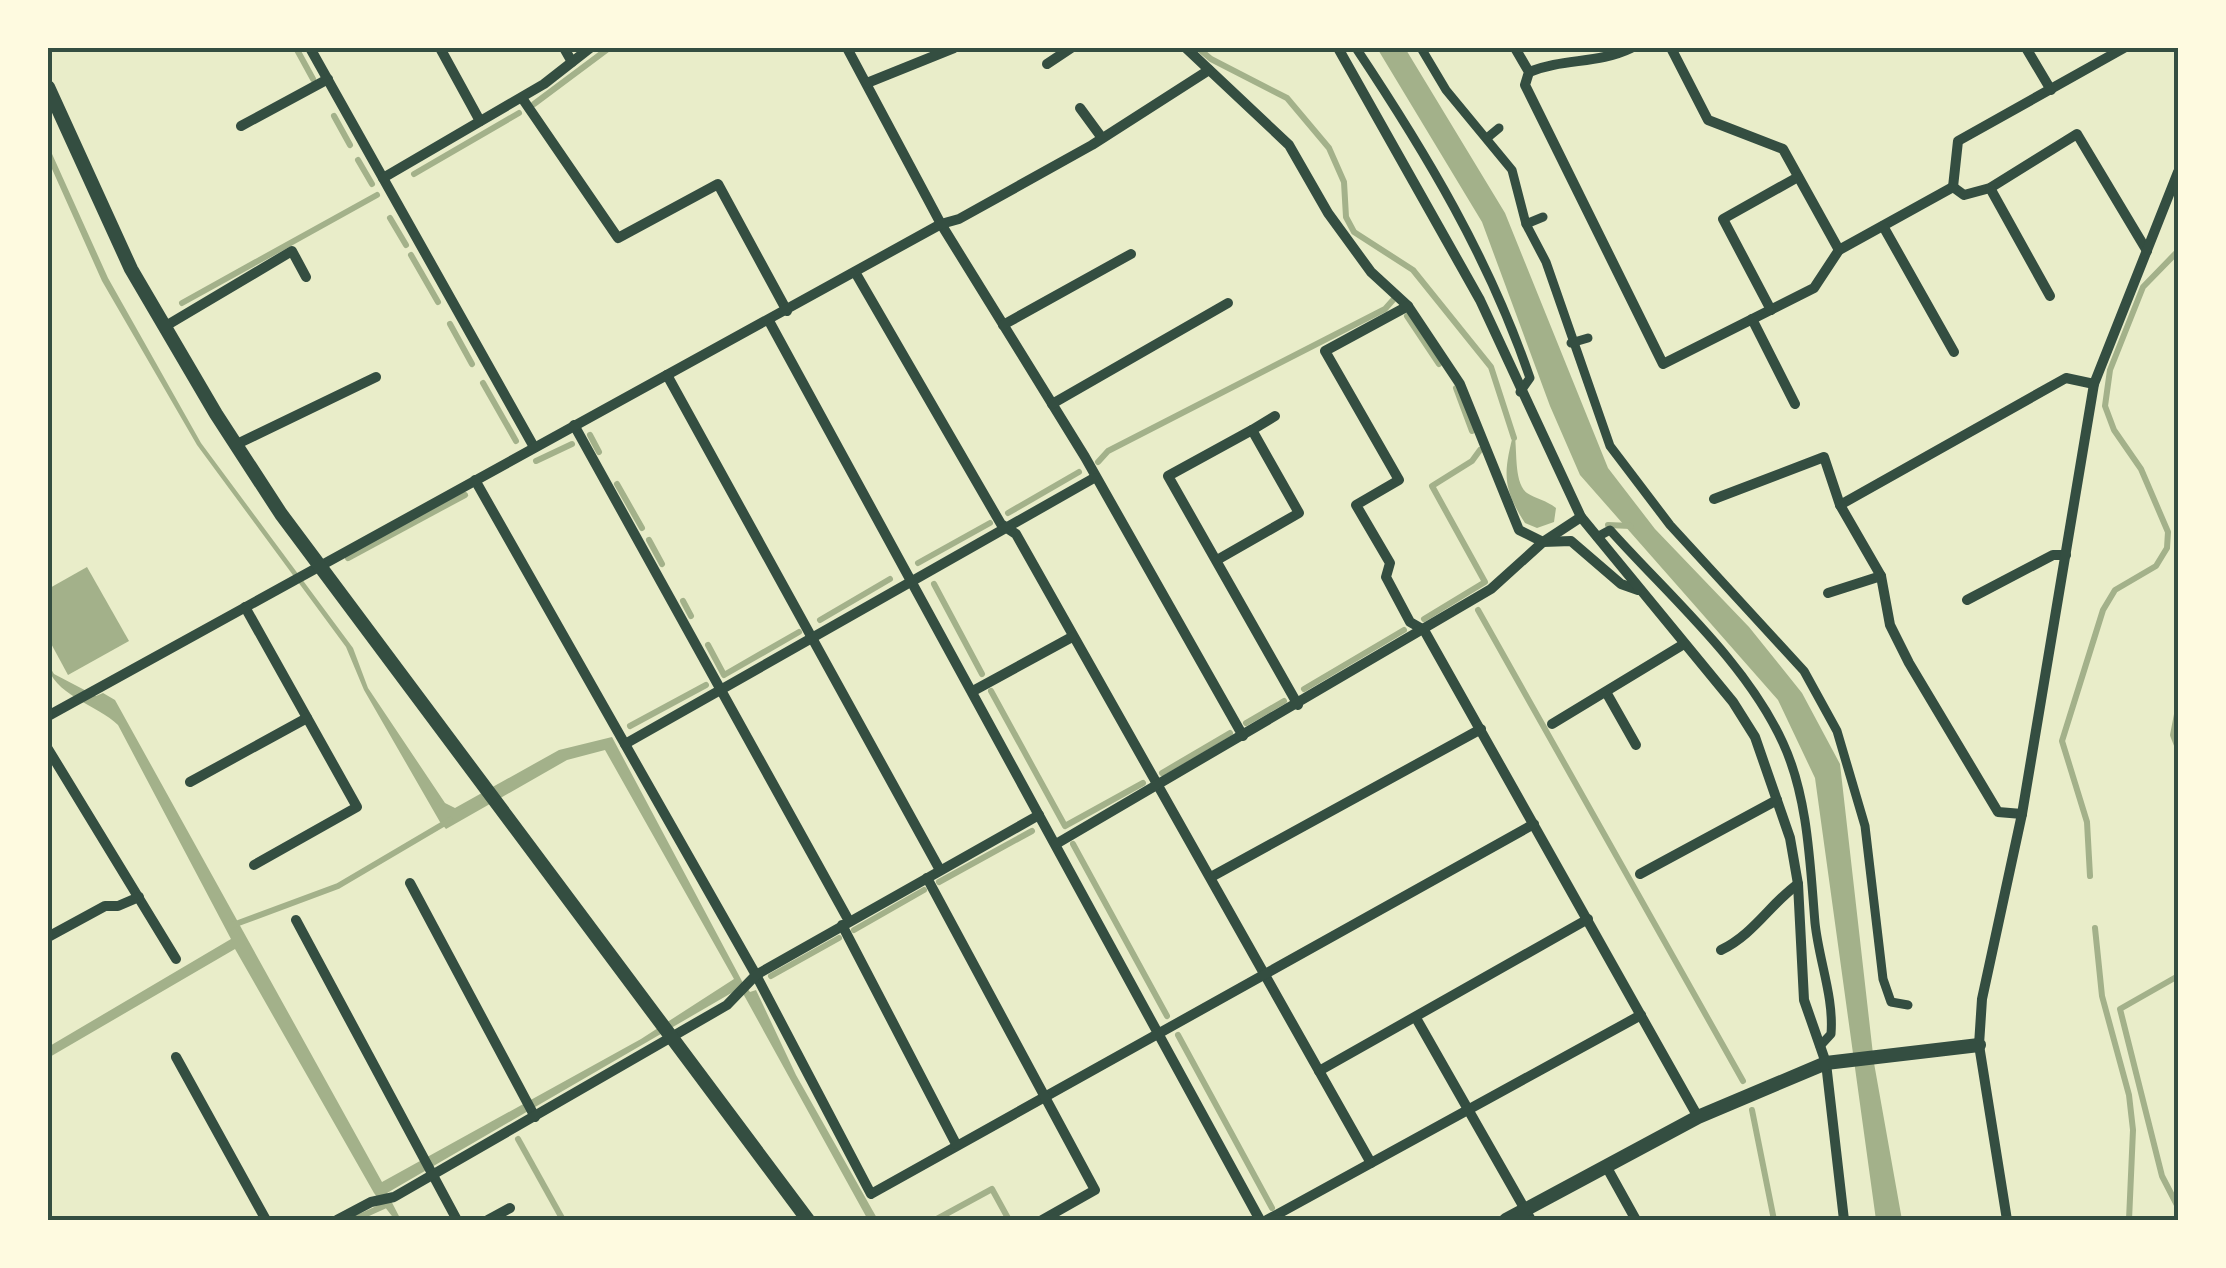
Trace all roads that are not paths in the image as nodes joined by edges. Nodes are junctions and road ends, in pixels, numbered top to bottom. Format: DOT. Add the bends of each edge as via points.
graph roads {
  1 [pos="310,48"];
  2 [pos="440,48"];
  3 [pos="564,48"];
  4 [pos="590,48"];
  5 [pos="847,48"];
  6 [pos="954,48"];
  7 [pos="1071,48"];
  8 [pos="1186,48"];
  9 [pos="1338,48"];
  10 [pos="1356,48"];
  11 [pos="1421,48"];
  12 [pos="1515,48"];
  13 [pos="1631,48"];
  14 [pos="1670,48"];
  15 [pos="2026,48"];
  16 [pos="2124,48"];
  17 [pos="572,62"];
  18 [pos="1047,64"];
  19 [pos="1209,70"];
  20 [pos="1529,72"];
  21 [pos="328,79"];
  22 [pos="867,84"];
  23 [pos="48,87"];
  24 [pos="2051,90"];
  25 [pos="522,98"];
  26 [pos="1080,108"];
  27 [pos="480,121"];
  28 [pos="241,126"];
  29 [pos="1500,128"];
  30 [pos="1102,138"];
  31 [pos="1487,138"];
  32 [pos="2178,172"];
  33 [pos="1798,177"];
  34 [pos="382,178"];
  35 [pos="1442,185"];
  36 [pos="1953,187"];
  37 [pos="1990,188"];
  38 [pos="1423,195"];
  39 [pos="1543,217"];
  40 [pos="941,224"];
  41 [pos="1526,224"];
  42 [pos="1883,226"];
  43 [pos="1839,250"];
  44 [pos="2147,251"];
  45 [pos="1132,254"];
  46 [pos="1558,260"];
  47 [pos="1546,262"];
  48 [pos="856,272"];
  49 [pos="306,277"];
  50 [pos="2050,296"];
  51 [pos="1228,304"];
  52 [pos="1408,306"];
  53 [pos="1771,310"];
  54 [pos="787,311"];
  55 [pos="1752,319"];
  56 [pos="769,321"];
  57 [pos="1004,326"];
  58 [pos="164,327"];
  59 [pos="1588,338"];
  60 [pos="1570,343"];
  61 [pos="1954,352"];
  62 [pos="668,375"];
  63 [pos="376,377"];
  64 [pos="2094,384"];
  65 [pos="1520,392"];
  66 [pos="1612,403"];
  67 [pos="1052,404"];
  68 [pos="1795,404"];
  69 [pos="1598,405"];
  70 [pos="1275,416"];
  71 [pos="574,426"];
  72 [pos="1252,430"];
  73 [pos="235,446"];
  74 [pos="534,447"];
  75 [pos="1651,477"];
  76 [pos="1094,478"];
  77 [pos="476,480"];
  78 [pos="1639,484"];
  79 [pos="1714,499"];
  80 [pos="1840,504"];
  81 [pos="1580,517"];
  82 [pos="1007,528"];
  83 [pos="1689,528"];
  84 [pos="1596,536"];
  85 [pos="1682,538"];
  86 [pos="1543,542"];
  87 [pos="2066,555"];
  88 [pos="1216,560"];
  89 [pos="319,566"];
  90 [pos="1881,576"];
  91 [pos="913,582"];
  92 [pos="1642,592"];
  93 [pos="1828,594"];
  94 [pos="1967,600"];
  95 [pos="245,607"];
  96 [pos="1424,630"];
  97 [pos="815,637"];
  98 [pos="1072,637"];
  99 [pos="1684,644"];
  100 [pos="1806,656"];
  101 [pos="1796,662"];
  102 [pos="720,690"];
  103 [pos="973,691"];
  104 [pos="1606,692"];
  105 [pos="1298,705"];
  106 [pos="48,716"];
  107 [pos="307,718"];
  108 [pos="1552,724"];
  109 [pos="1481,729"];
  110 [pos="1243,736"];
  111 [pos="625,744"];
  112 [pos="1636,744"];
  113 [pos="1785,745"];
  114 [pos="48,749"];
  115 [pos="1761,756"];
  116 [pos="190,782"];
  117 [pos="1158,784"];
  118 [pos="1799,800"];
  119 [pos="1778,803"];
  120 [pos="2022,814"];
  121 [pos="1039,816"];
  122 [pos="1534,824"];
  123 [pos="1056,844"];
  124 [pos="254,866"];
  125 [pos="940,870"];
  126 [pos="1640,874"];
  127 [pos="1211,877"];
  128 [pos="927,878"];
  129 [pos="410,883"];
  130 [pos="1798,884"];
  131 [pos="139,897"];
  132 [pos="296,920"];
  133 [pos="1588,920"];
  134 [pos="846,923"];
  135 [pos="48,936"];
  136 [pos="1722,950"];
  137 [pos="176,959"];
  138 [pos="1266,972"];
  139 [pos="749,984"];
  140 [pos="1908,1005"];
  141 [pos="1641,1015"];
  142 [pos="1416,1018"];
  143 [pos="1156,1033"];
  144 [pos="672,1040"];
  145 [pos="1979,1045"];
  146 [pos="1820,1046"];
  147 [pos="176,1057"];
  148 [pos="1830,1062"];
  149 [pos="1320,1071"];
  150 [pos="1046,1094"];
  151 [pos="1468,1110"];
  152 [pos="1698,1117"];
  153 [pos="536,1118"];
  154 [pos="956,1144"];
  155 [pos="1371,1163"];
  156 [pos="1606,1166"];
  157 [pos="431,1177"];
  158 [pos="510,1208"];
  159 [pos="1528,1215"];
  160 [pos="266,1220"];
  161 [pos="341,1220"];
  162 [pos="457,1220"];
  163 [pos="488,1220"];
  164 [pos="808,1220"];
  165 [pos="1042,1220"];
  166 [pos="1263,1220"];
  167 [pos="1506,1220"];
  168 [pos="1636,1220"];
  169 [pos="1844,1220"];
  170 [pos="2007,1220"];
  1 -- 21 [label="street"];
  2 -- 27 [label="street"];
  3 -- 17 [label="street"];
  4 -- 17 [label="street"];
  5 -- 22 [label="street"];
  6 -- 22 [label="street"];
  7 -- 18 [label="street"];
  8 -- 19 [label="street"];
  9 -- 38 [label="street"];
  10 -- 35 [label="street"];
  11 -- 31 [label="street"];
  12 -- 20 [label="street"];
  13 -- 20 [label="street" via="1605,60 1558,60"];
  14 -- 33 [label="street" via="1708,120 1782,149"];
  15 -- 24 [label="street"];
  16 -- 24 [label="street"];
  17 -- 25 [label="street"];
  19 -- 30 [label="street"];
  19 -- 52 [label="street" via="1289,145 1371,272"];
  20 -- 55 [label="street" via="1524,85 1662,364"];
  21 -- 28 [label="street"];
  21 -- 34 [label="street"];
  22 -- 40 [label="street"];
  23 -- 58 [label="street"];
  24 -- 36 [label="street" via="1958,141"];
  25 -- 27 [label="street"];
  25 -- 54 [label="street" via="618,238 718,184"];
  26 -- 30 [label="street"];
  27 -- 34 [label="street"];
  29 -- 31 [label="street"];
  30 -- 40 [label="street"];
  31 -- 41 [label="street" via="1512,170"];
  32 -- 44 [label="street"];
  33 -- 43 [label="street"];
  33 -- 53 [label="street" via="1722,219"];
  34 -- 74 [label="street"];
  35 -- 38 [label="street"];
  35 -- 65 [label="street" via="1487,266 1515,335 1530,378"];
  36 -- 37 [label="street" via="1964,195"];
  36 -- 42 [label="street"];
  37 -- 44 [label="street" via="2077,134"];
  37 -- 50 [label="street"];
  38 -- 65 [label="street"];
  39 -- 41 [label="street"];
  40 -- 48 [label="street"];
  40 -- 57 [label="street"];
  41 -- 47 [label="street"];
  42 -- 43 [label="street"];
  42 -- 61 [label="street"];
  43 -- 53 [label="street" via="1814,288"];
  44 -- 64 [label="street"];
  45 -- 57 [label="street"];
  46 -- 47 [label="street"];
  47 -- 60 [label="street"];
  48 -- 54 [label="street"];
  48 -- 82 [label="street"];
  49 -- 58 [label="street" via="292,251"];
  51 -- 67 [label="street"];
  52 -- 86 [label="street" via="1460,384 1519,530"];
  52 -- 96 [label="street" via="1325,350 1399,480 1356,504 1390,562 1386,577 1410,622"];
  53 -- 55 [label="street"];
  54 -- 56 [label="street"];
  55 -- 68 [label="street"];
  56 -- 62 [label="street"];
  56 -- 91 [label="street"];
  57 -- 67 [label="street"];
  58 -- 73 [label="street"];
  59 -- 60 [label="street"];
  60 -- 69 [label="street"];
  62 -- 71 [label="street"];
  62 -- 97 [label="street"];
  63 -- 73 [label="street"];
  64 -- 80 [label="street" via="2066,378"];
  64 -- 87 [label="street"];
  65 -- 81 [label="street"];
  66 -- 69 [label="street"];
  67 -- 76 [label="street"];
  69 -- 78 [label="street" via="1610,446"];
  70 -- 72 [label="street"];
  71 -- 74 [label="street"];
  71 -- 102 [label="street"];
  72 -- 88 [label="street" via="1299,514"];
  72 -- 88 [label="street" via="1168,476"];
  73 -- 89 [label="street"];
  74 -- 77 [label="street"];
  75 -- 78 [label="street"];
  76 -- 82 [label="street"];
  76 -- 110 [label="street"];
  77 -- 89 [label="street"];
  77 -- 111 [label="street"];
  78 -- 85 [label="street"];
  79 -- 80 [label="street" via="1824,457"];
  80 -- 90 [label="street"];
  81 -- 84 [label="street"];
  81 -- 86 [label="street"];
  82 -- 91 [label="street"];
  82 -- 98 [label="street"];
  83 -- 85 [label="street"];
  84 -- 92 [label="street"];
  84 -- 113 [label="street" via="1610,530 1733,667"];
  85 -- 101 [label="street"];
  86 -- 92 [label="street" via="1570,541 1621,584"];
  86 -- 96 [label="street" via="1491,589"];
  87 -- 94 [label="street" via="2053,555"];
  87 -- 120 [label="street"];
  88 -- 105 [label="street"];
  89 -- 95 [label="street"];
  89 -- 144 [label="street"];
  90 -- 93 [label="street"];
  90 -- 120 [label="street" via="1890,625 1919,680 1998,812"];
  91 -- 97 [label="street"];
  91 -- 103 [label="street"];
  92 -- 99 [label="street"];
  95 -- 106 [label="street"];
  95 -- 107 [label="street"];
  96 -- 105 [label="street"];
  96 -- 109 [label="street"];
  97 -- 102 [label="street"];
  97 -- 125 [label="street"];
  98 -- 103 [label="street"];
  98 -- 117 [label="street"];
  99 -- 104 [label="street"];
  99 -- 115 [label="street" via="1733,702"];
  100 -- 101 [label="street"];
  101 -- 140 [label="street" via="1837,731 1852,772 1883,979 1891,1002"];
  102 -- 111 [label="street"];
  102 -- 134 [label="street"];
  103 -- 121 [label="street"];
  104 -- 108 [label="street"];
  104 -- 112 [label="street"];
  105 -- 110 [label="street"];
  107 -- 116 [label="street"];
  107 -- 124 [label="street" via="356,807"];
  109 -- 122 [label="street"];
  109 -- 127 [label="street"];
  110 -- 117 [label="street"];
  111 -- 139 [label="street"];
  113 -- 115 [label="street"];
  113 -- 118 [label="street"];
  114 -- 131 [label="street"];
  115 -- 119 [label="street"];
  117 -- 123 [label="street"];
  117 -- 127 [label="street"];
  118 -- 119 [label="street"];
  118 -- 146 [label="street" via="1821,971 1834,1008 1831,1034"];
  119 -- 126 [label="street"];
  119 -- 130 [label="street"];
  120 -- 145 [label="street" via="1982,999"];
  121 -- 123 [label="street"];
  121 -- 125 [label="street"];
  122 -- 133 [label="street"];
  122 -- 138 [label="street"];
  123 -- 143 [label="street"];
  125 -- 128 [label="street"];
  127 -- 138 [label="street"];
  128 -- 134 [label="street"];
  128 -- 150 [label="street"];
  129 -- 153 [label="street"];
  130 -- 136 [label="street" via="1746,938"];
  130 -- 146 [label="street" via="1804,1000"];
  131 -- 135 [label="street" via="105,906"];
  131 -- 137 [label="street"];
  132 -- 157 [label="street"];
  133 -- 141 [label="street"];
  133 -- 142 [label="street"];
  134 -- 139 [label="street"];
  134 -- 154 [label="street"];
  138 -- 143 [label="street"];
  138 -- 149 [label="street"];
  139 -- 144 [label="street"];
  139 -- 154 [label="street" via="870,1194"];
  141 -- 151 [label="street"];
  141 -- 152 [label="street"];
  142 -- 149 [label="street"];
  142 -- 151 [label="street"];
  143 -- 150 [label="street"];
  143 -- 166 [label="street"];
  144 -- 153 [label="street"];
  144 -- 164 [label="street"];
  145 -- 148 [label="street"];
  145 -- 170 [label="street"];
  146 -- 148 [label="street"];
  147 -- 160 [label="street"];
  148 -- 152 [label="street"];
  148 -- 169 [label="street"];
  149 -- 155 [label="street"];
  150 -- 154 [label="street"];
  150 -- 165 [label="street" via="1095,1190"];
  151 -- 155 [label="street"];
  151 -- 159 [label="street"];
  152 -- 156 [label="street"];
  153 -- 157 [label="street"];
  155 -- 166 [label="street"];
  156 -- 159 [label="street"];
  156 -- 168 [label="street"];
  157 -- 161 [label="street"];
  157 -- 162 [label="street"];
  158 -- 163 [label="street"];
  159 -- 167 [label="street"];
}
